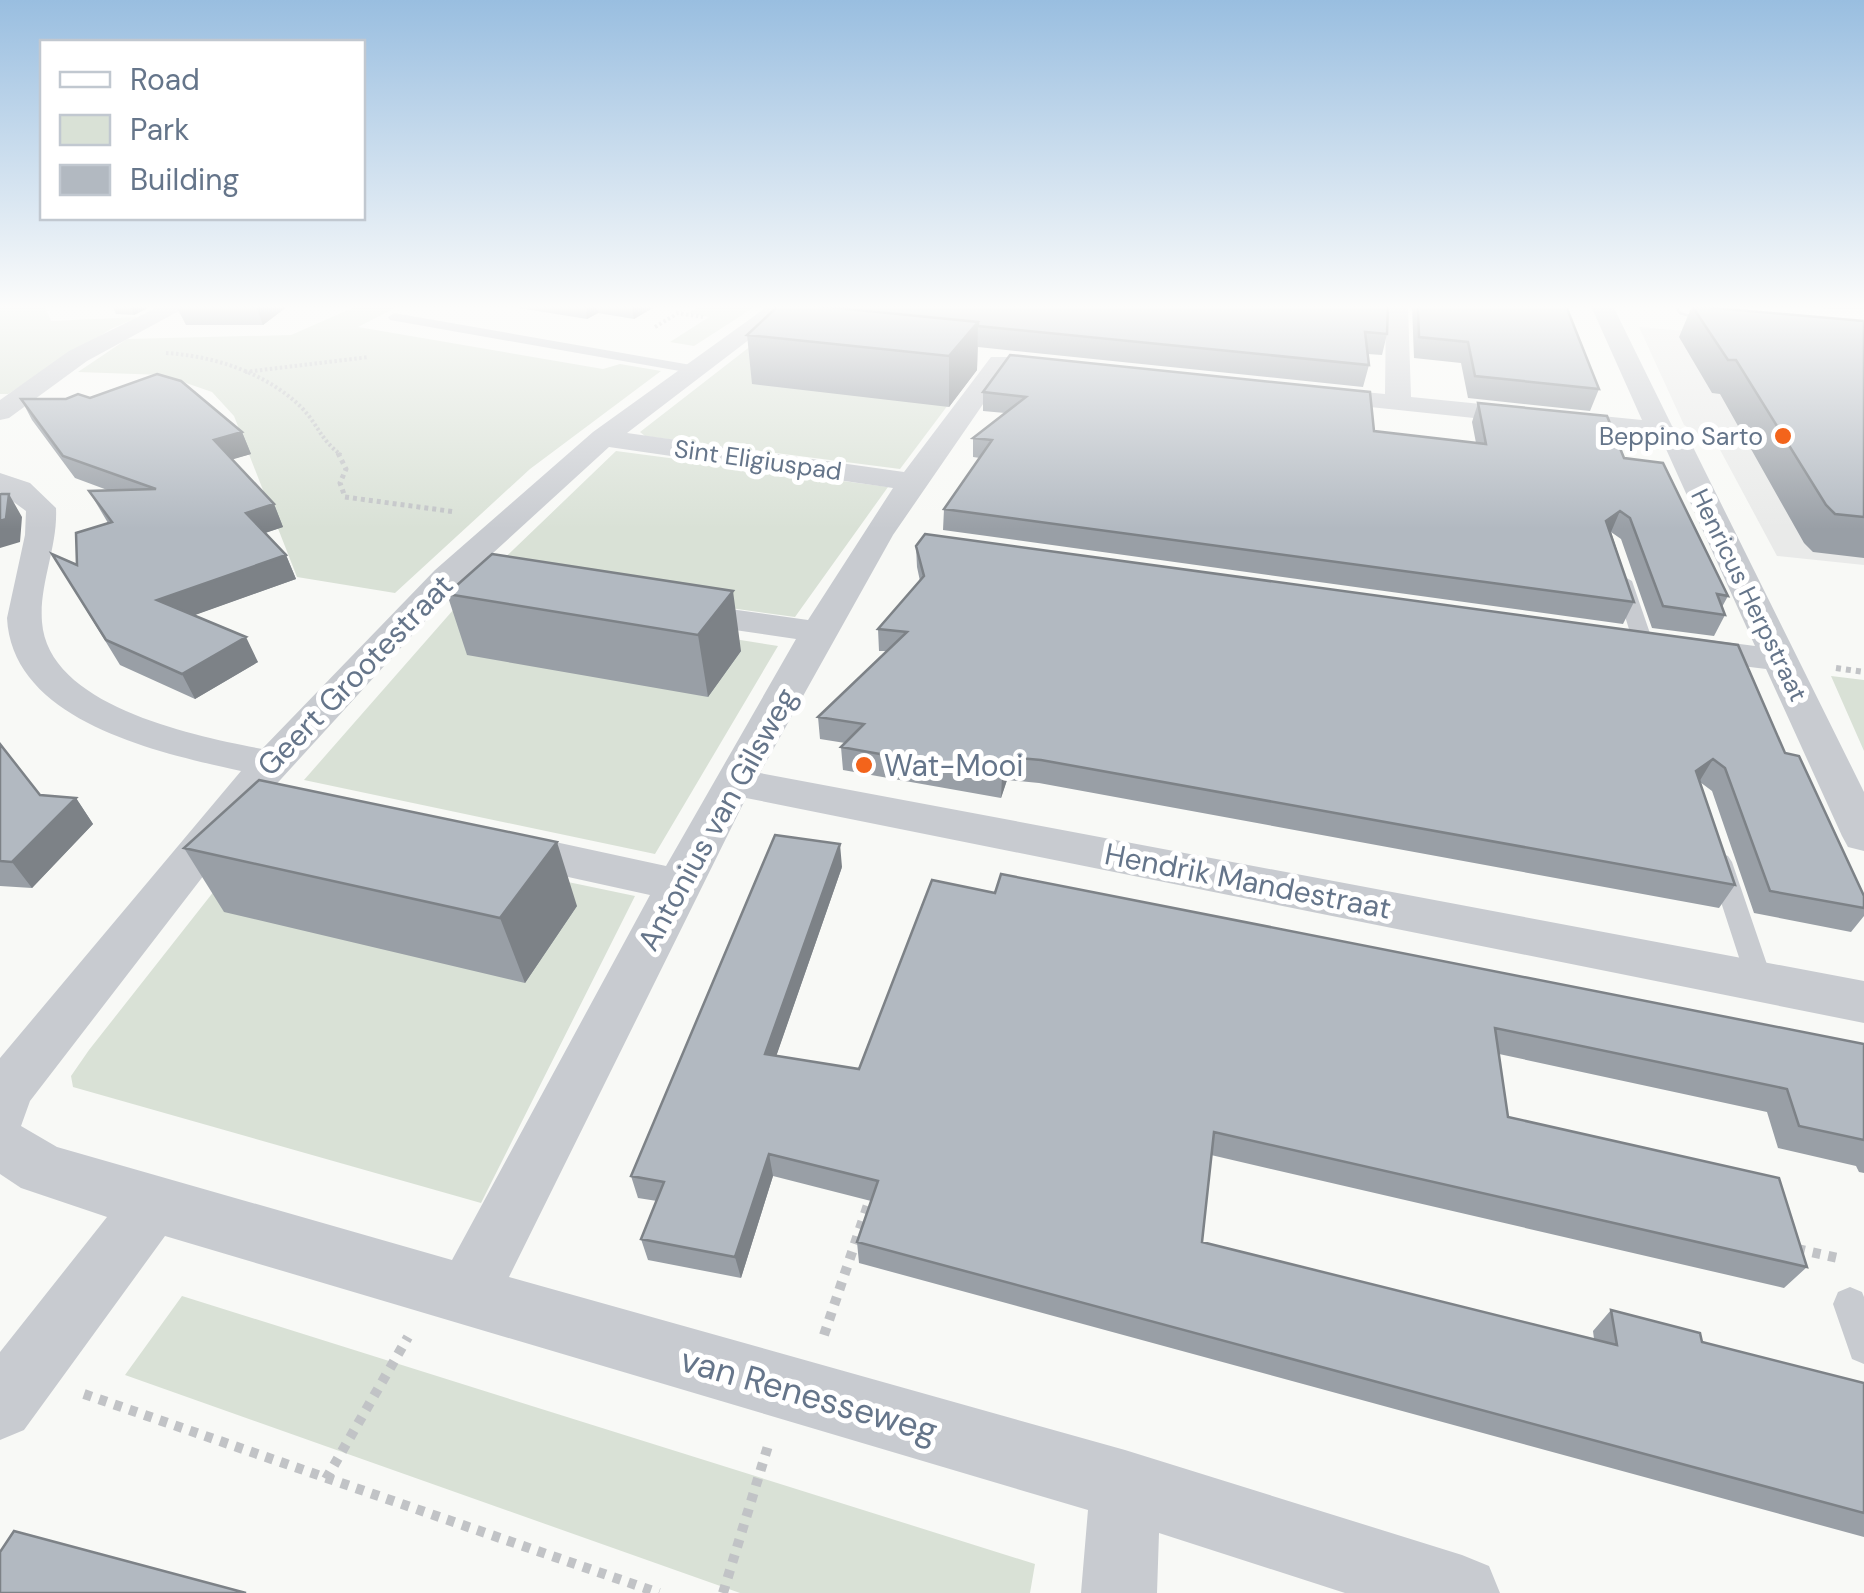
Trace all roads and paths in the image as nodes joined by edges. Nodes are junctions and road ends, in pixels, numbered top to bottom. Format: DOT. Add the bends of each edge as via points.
graph roads {
  1 [pos="44,380"];
  2 [pos="261,380"];
  3 [pos="678,380"];
  4 [pos="981,380"];
  5 [pos="1398,380"];
  6 [pos="1637,380"];
  7 [pos="1286,392"];
  8 [pos="1398,404"];
  9 [pos="0,412"];
  10 [pos="1660,430"];
  11 [pos="603,438"];
  12 [pos="0,482"];
  13 [pos="912,482"];
  14 [pos="508,520"];
  15 [pos="1614,557"];
  16 [pos="448,577"];
  17 [pos="486,583"];
  18 [pos="643,606"];
  19 [pos="819,632"];
  20 [pos="1603,636"];
  21 [pos="1643,642"];
  22 [pos="1780,660"];
  23 [pos="735,782"];
  24 [pos="266,784"];
  25 [pos="1710,830"];
  26 [pos="1864,836"];
  27 [pos="472,840"];
  28 [pos="678,885"];
  29 [pos="1760,982"];
  30 [pos="1864,1002"];
  31 [pos="0,1112"];
  32 [pos="0,1144"];
  33 [pos="872,1194"];
  34 [pos="153,1204"];
  35 [pos="1789,1248"];
  36 [pos="1851,1261"];
  37 [pos="452,1292"];
  38 [pos="1850,1304"];
  39 [pos="1864,1347"];
  40 [pos="12,1389"];
  41 [pos="795,1391"];
  42 [pos="326,1478"];
  43 [pos="1125,1486"];
  44 [pos="659,1593"];
  45 [pos="722,1593"];
  46 [pos="1119,1593"];
  47 [pos="1462,1593"];
  1 -- 9 [label="street"];
  2 -- 14 [label="path" via="288,394 319,424 323,442 341,455 345,497"];
  3 -- 11 [label="street, Geert Grootestraat"];
  4 -- 13 [label="street, Antonius van Gilsweg"];
  5 -- 8 [label="street"];
  6 -- 10 [label="street, Henricus Herpstraat"];
  7 -- 8 [label="street"];
  8 -- 10 [label="street"];
  10 -- 22 [label="street, Henricus Herpstraat" via="1678,446"];
  11 -- 13 [label="street, Sint Eligiuspad"];
  11 -- 14 [label="street, Geert Grootestraat"];
  12 -- 24 [label="street" via="40,508 40,540 24,592 37,666 104,718"];
  13 -- 19 [label="street, Antonius van Gilsweg" via="897,536"];
  14 -- 16 [label="street, Geert Grootestraat"];
  15 -- 21 [label="lane"];
  16 -- 17 [label="street"];
  16 -- 24 [label="street, Geert Grootestraat"];
  18 -- 19 [label="street"];
  19 -- 23 [label="street, Antonius van Gilsweg"];
  20 -- 21 [label="street"];
  21 -- 22 [label="street"];
  22 -- 26 [label="street, Henricus Herpstraat"];
  23 -- 28 [label="street, Antonius van Gilsweg"];
  23 -- 29 [label="street, Hendrik Mandestraat"];
  24 -- 31 [label="street, Geert Grootestraat" via="5,1092"];
  25 -- 29 [label="lane"];
  27 -- 28 [label="street"];
  28 -- 37 [label="street, Antonius van Gilsweg"];
  29 -- 30 [label="street, Hendrik Mandestraat"];
  32 -- 34 [label="street" via="42,1169"];
  33 -- 41 [label="path"];
  34 -- 37 [label="street, van Renesseweg"];
  34 -- 40 [label="street"];
  35 -- 36 [label="path"];
  37 -- 41 [label="street, van Renesseweg"];
  37 -- 42 [label="path"];
  38 -- 39 [label="lane"];
  40 -- 42 [label="path"];
  41 -- 43 [label="street, van Renesseweg"];
  41 -- 45 [label="path"];
  42 -- 44 [label="path"];
  43 -- 46 [label="street"];
  43 -- 47 [label="street, van Renesseweg"];
}
